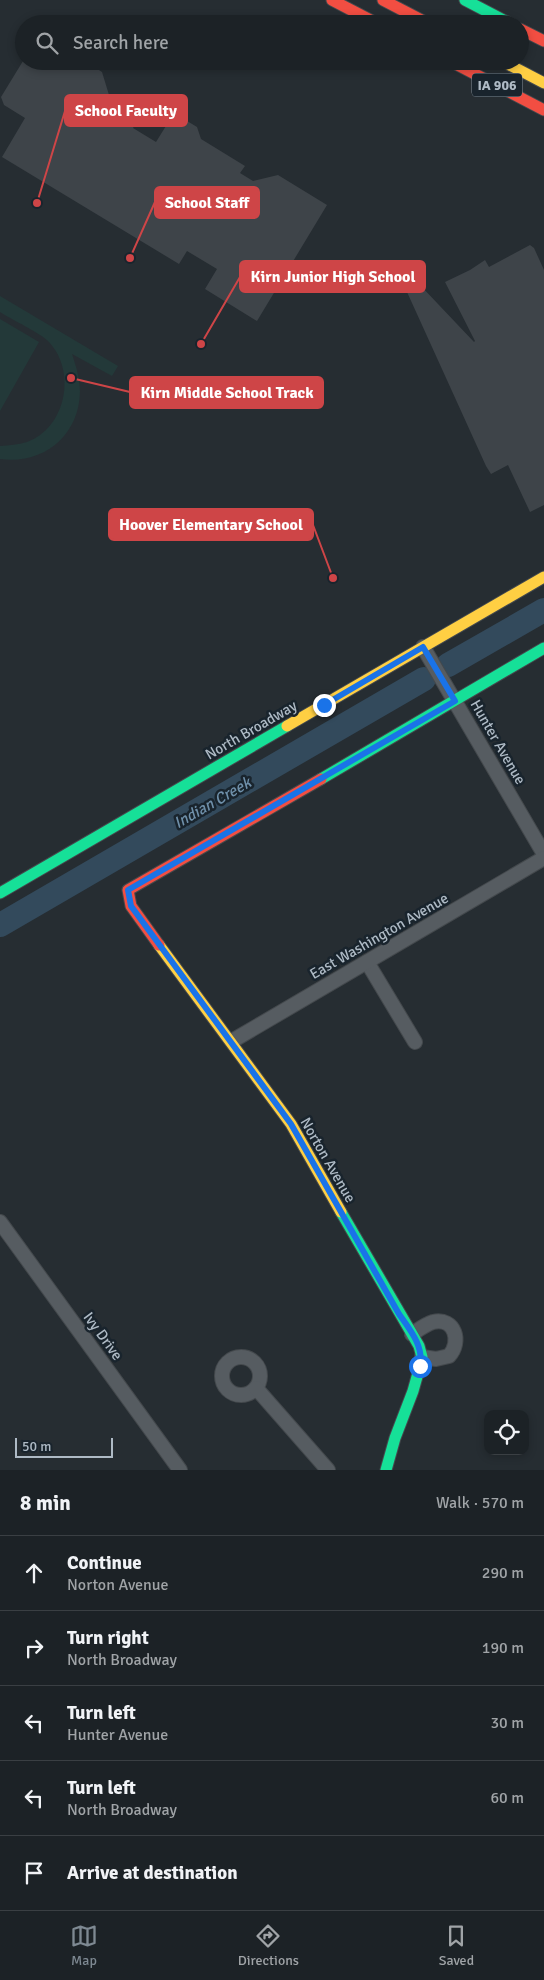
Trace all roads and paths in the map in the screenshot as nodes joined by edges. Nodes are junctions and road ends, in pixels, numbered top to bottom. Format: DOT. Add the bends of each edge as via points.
graph roads {
  1 [pos="332,0"];
  2 [pos="383,0"];
  3 [pos="465,0"];
  4 [pos="361,15"];
  5 [pos="412,15"];
  6 [pos="494,15"];
  7 [pos="529,34"];
  8 [pos="544,41"];
  9 [pos="467,70"];
  10 [pos="519,70"];
  11 [pos="544,83"];
  12 [pos="544,110"];
  13 [pos="544,577"];
  14 [pos="423,647"];
  15 [pos="544,648"];
  16 [pos="455,701"];
  17 [pos="544,854"];
  18 [pos="544,858"];
  19 [pos="0,893"];
  20 [pos="367,962"];
  21 [pos="232,1041"];
  22 [pos="415,1042"];
  23 [pos="0,1222"];
  24 [pos="412,1334"];
  25 [pos="422,1357"];
  26 [pos="256,1388"];
  27 [pos="180,1470"];
  28 [pos="328,1470"];
  29 [pos="386,1470"];
  1 -- 4 [label="street"];
  2 -- 5 [label="street"];
  3 -- 6 [label="street"];
  7 -- 8 [label="street"];
  9 -- 12 [label="street, IA 906"];
  10 -- 11 [label="street, IA 906"];
  13 -- 14 [label="street, North Broadway"];
  14 -- 16 [label="street, Hunter Avenue"];
  14 -- 19 [label="street, North Broadway"];
  15 -- 16 [label="street"];
  16 -- 17 [label="street, Hunter Avenue"];
  16 -- 21 [label="street, Norton Avenue" via="128,890 131,906"];
  18 -- 20 [label="street, East Washington Avenue"];
  20 -- 21 [label="street, East Washington Avenue"];
  20 -- 22 [label="street"];
  21 -- 24 [label="street, Norton Avenue" via="291,1124"];
  23 -- 27 [label="street, Ivy Drive"];
  24 -- 25 [label="street, Norton Avenue"];
  24 -- 25 [label="street" via="433,1322 441,1322 448,1325 456,1336 456,1344 448,1356 436,1359"];
  25 -- 29 [label="street"];
  26 -- 28 [label="street"];
}
